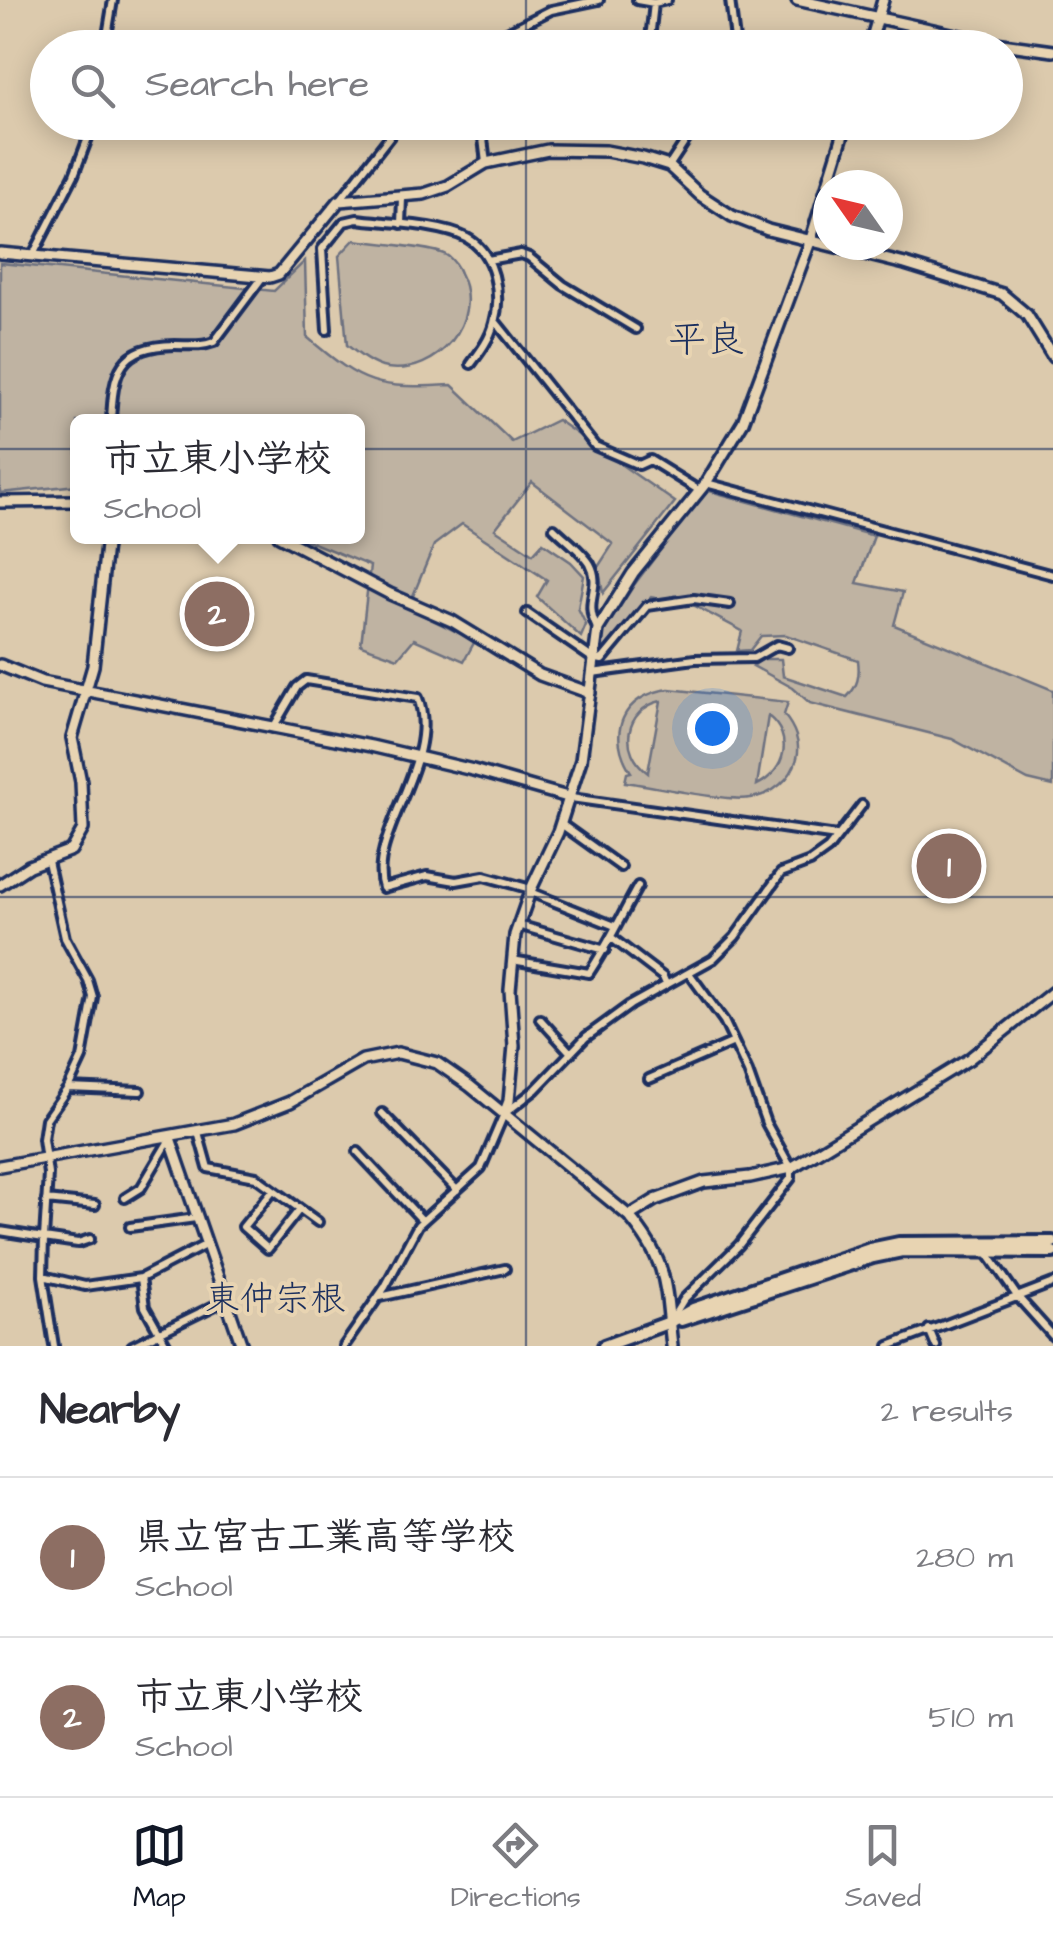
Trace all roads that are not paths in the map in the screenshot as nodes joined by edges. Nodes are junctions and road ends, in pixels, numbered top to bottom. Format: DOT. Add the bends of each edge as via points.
graph roads {
  1 [pos="112,0"];
  2 [pos="599,0"];
  3 [pos="638,0"];
  4 [pos="667,0"];
  5 [pos="730,0"];
  6 [pos="797,0"];
  7 [pos="883,0"];
  8 [pos="654,2"];
  9 [pos="878,17"];
  10 [pos="107,30"];
  11 [pos="512,30"];
  12 [pos="651,30"];
  13 [pos="734,30"];
  14 [pos="874,30"];
  15 [pos="934,30"];
  16 [pos="1023,46"];
  17 [pos="1053,50"];
  18 [pos="87,140"];
  19 [pos="386,140"];
  20 [pos="483,140"];
  21 [pos="686,140"];
  22 [pos="841,140"];
  23 [pos="486,163"];
  24 [pos="669,166"];
  25 [pos="402,198"];
  26 [pos="338,202"];
  27 [pos="324,219"];
  28 [pos="401,224"];
  29 [pos="335,231"];
  30 [pos="810,242"];
  31 [pos="0,253"];
  32 [pos="33,256"];
  33 [pos="488,260"];
  34 [pos="262,278"];
  35 [pos="495,321"];
  36 [pos="636,329"];
  37 [pos="327,330"];
  38 [pos="1053,358"];
  39 [pos="471,364"];
  40 [pos="113,414"];
  41 [pos="703,487"];
  42 [pos="70,501"];
  43 [pos="0,502"];
  44 [pos="554,528"];
  45 [pos="106,544"];
  46 [pos="294,544"];
  47 [pos="1053,574"];
  48 [pos="730,604"];
  49 [pos="528,613"];
  50 [pos="598,629"];
  51 [pos="788,648"];
  52 [pos="592,658"];
  53 [pos="0,666"];
  54 [pos="591,673"];
  55 [pos="88,689"];
  56 [pos="590,693"];
  57 [pos="273,729"];
  58 [pos="416,758"];
  59 [pos="571,798"];
  60 [pos="862,805"];
  61 [pos="561,824"];
  62 [pos="839,836"];
  63 [pos="48,861"];
  64 [pos="621,867"];
  65 [pos="0,885"];
  66 [pos="638,886"];
  67 [pos="530,891"];
  68 [pos="518,925"];
  69 [pos="615,926"];
  70 [pos="612,938"];
  71 [pos="604,950"];
  72 [pos="512,960"];
  73 [pos="690,973"];
  74 [pos="666,984"];
  75 [pos="1053,992"];
  76 [pos="540,1019"];
  77 [pos="734,1042"];
  78 [pos="570,1052"];
  79 [pos="649,1078"];
  80 [pos="68,1088"];
  81 [pos="140,1092"];
  82 [pos="382,1114"];
  83 [pos="504,1114"];
  84 [pos="198,1132"];
  85 [pos="170,1138"];
  86 [pos="358,1152"];
  87 [pos="46,1156"];
  88 [pos="0,1166"];
  89 [pos="791,1168"];
  90 [pos="273,1190"];
  91 [pos="457,1190"];
  92 [pos="126,1198"];
  93 [pos="46,1200"];
  94 [pos="95,1205"];
  95 [pos="300,1210"];
  96 [pos="628,1216"];
  97 [pos="196,1218"];
  98 [pos="422,1220"];
  99 [pos="318,1222"];
  100 [pos="130,1227"];
  101 [pos="0,1232"];
  102 [pos="44,1238"];
  103 [pos="90,1238"];
  104 [pos="1053,1242"];
  105 [pos="204,1245"];
  106 [pos="982,1245"];
  107 [pos="1053,1252"];
  108 [pos="505,1269"];
  109 [pos="43,1276"];
  110 [pos="142,1278"];
  111 [pos="1053,1282"];
  112 [pos="1017,1296"];
  113 [pos="378,1297"];
  114 [pos="228,1299"];
  115 [pos="670,1322"];
  116 [pos="929,1329"];
  117 [pos="162,1331"];
  118 [pos="1053,1336"];
  119 [pos="54,1346"];
  120 [pos="132,1346"];
  121 [pos="168,1346"];
  122 [pos="242,1346"];
  123 [pos="344,1346"];
  124 [pos="607,1346"];
  125 [pos="672,1346"];
  126 [pos="889,1346"];
  127 [pos="936,1346"];
  1 -- 10 [label="street"];
  2 -- 11 [label="street" via="551,10"];
  3 -- 8 [label="street"];
  4 -- 8 [label="street"];
  5 -- 13 [label="street"];
  6 -- 9 [label="street"];
  7 -- 9 [label="street"];
  8 -- 12 [label="street"];
  9 -- 14 [label="street"];
  9 -- 15 [label="street"];
  16 -- 17 [label="street"];
  18 -- 32 [label="street"];
  19 -- 26 [label="street"];
  20 -- 23 [label="street"];
  21 -- 24 [label="street"];
  22 -- 30 [label="street"];
  23 -- 24 [label="street" via="581,150"];
  23 -- 25 [label="street" via="448,186"];
  24 -- 30 [label="street" via="732,216"];
  25 -- 26 [label="street"];
  25 -- 28 [label="street"];
  26 -- 27 [label="street"];
  27 -- 29 [label="street"];
  27 -- 34 [label="street" via="278,274"];
  28 -- 29 [label="street" via="349,220"];
  28 -- 33 [label="street" via="464,237"];
  29 -- 37 [label="street" via="322,249"];
  30 -- 38 [label="street" via="1002,294 1027,314"];
  30 -- 41 [label="street" via="743,422"];
  31 -- 32 [label="street"];
  32 -- 34 [label="street"];
  33 -- 35 [label="street" via="496,283"];
  33 -- 36 [label="street" via="529,256"];
  34 -- 40 [label="street" via="214,342 153,346 129,356 117,373"];
  35 -- 39 [label="street"];
  35 -- 41 [label="street" via="595,446 639,465 650,460"];
  41 -- 47 [label="street"];
  41 -- 50 [label="street" via="633,573"];
  42 -- 43 [label="street"];
  44 -- 50 [label="street" via="592,568 590,614"];
  45 -- 55 [label="street"];
  46 -- 56 [label="street" via="452,622 540,675"];
  48 -- 52 [label="street" via="694,599 647,606 608,656"];
  49 -- 52 [label="street"];
  50 -- 52 [label="street"];
  51 -- 54 [label="street" via="745,659"];
  52 -- 54 [label="street"];
  53 -- 55 [label="street"];
  54 -- 56 [label="street"];
  55 -- 57 [label="street"];
  55 -- 63 [label="street" via="72,738 83,829 72,850"];
  56 -- 59 [label="street"];
  57 -- 58 [label="street"];
  57 -- 58 [label="street" via="306,680 418,698"];
  58 -- 59 [label="street"];
  58 -- 67 [label="street" via="382,854 383,888 427,876 484,876"];
  59 -- 61 [label="street"];
  59 -- 62 [label="street"];
  60 -- 62 [label="street"];
  61 -- 64 [label="street"];
  61 -- 67 [label="street"];
  62 -- 73 [label="street" via="810,862 780,873 735,937"];
  63 -- 65 [label="street"];
  63 -- 80 [label="street" via="64,938 93,997 82,1058"];
  66 -- 69 [label="street"];
  67 -- 68 [label="street"];
  67 -- 69 [label="street"];
  68 -- 71 [label="street"];
  68 -- 72 [label="street"];
  69 -- 70 [label="street"];
  70 -- 71 [label="street"];
  70 -- 74 [label="street"];
  71 -- 72 [label="street" via="589,973"];
  72 -- 83 [label="street" via="514,1046"];
  73 -- 74 [label="street"];
  73 -- 77 [label="street"];
  74 -- 78 [label="street"];
  75 -- 89 [label="street" via="970,1058"];
  76 -- 78 [label="street"];
  77 -- 79 [label="street"];
  77 -- 89 [label="street"];
  78 -- 83 [label="street"];
  80 -- 81 [label="street"];
  80 -- 87 [label="street" via="46,1119"];
  82 -- 91 [label="street"];
  83 -- 84 [label="street" via="436,1063 388,1054 363,1060 266,1113"];
  83 -- 91 [label="street" via="482,1168"];
  83 -- 96 [label="street"];
  84 -- 85 [label="street"];
  84 -- 90 [label="street" via="208,1168 256,1177"];
  85 -- 87 [label="street"];
  85 -- 92 [label="street" via="141,1188"];
  85 -- 97 [label="street"];
  86 -- 98 [label="street"];
  87 -- 88 [label="street"];
  87 -- 93 [label="street"];
  89 -- 96 [label="street" via="704,1182"];
  89 -- 115 [label="street" via="791,1178 740,1245 684,1298"];
  90 -- 95 [label="street"];
  90 -- 95 [label="street" via="244,1227 268,1249"];
  91 -- 98 [label="street"];
  93 -- 94 [label="street"];
  93 -- 102 [label="street"];
  95 -- 99 [label="street"];
  96 -- 115 [label="street" via="664,1269"];
  97 -- 100 [label="street"];
  97 -- 105 [label="street"];
  98 -- 113 [label="street"];
  101 -- 102 [label="street"];
  102 -- 103 [label="street"];
  102 -- 109 [label="street"];
  104 -- 106 [label="main road"];
  105 -- 110 [label="street"];
  105 -- 114 [label="street"];
  106 -- 107 [label="main road"];
  106 -- 112 [label="street"];
  106 -- 115 [label="main road" via="873,1256"];
  108 -- 113 [label="street"];
  109 -- 110 [label="street" via="85,1286"];
  109 -- 119 [label="street"];
  110 -- 117 [label="street" via="145,1307"];
  111 -- 112 [label="street"];
  112 -- 116 [label="street"];
  112 -- 118 [label="street"];
  113 -- 123 [label="street"];
  114 -- 117 [label="street"];
  114 -- 122 [label="street"];
  115 -- 124 [label="main road"];
  115 -- 125 [label="street"];
  116 -- 126 [label="street"];
  116 -- 127 [label="street"];
  117 -- 120 [label="street"];
  117 -- 121 [label="street"];
}
